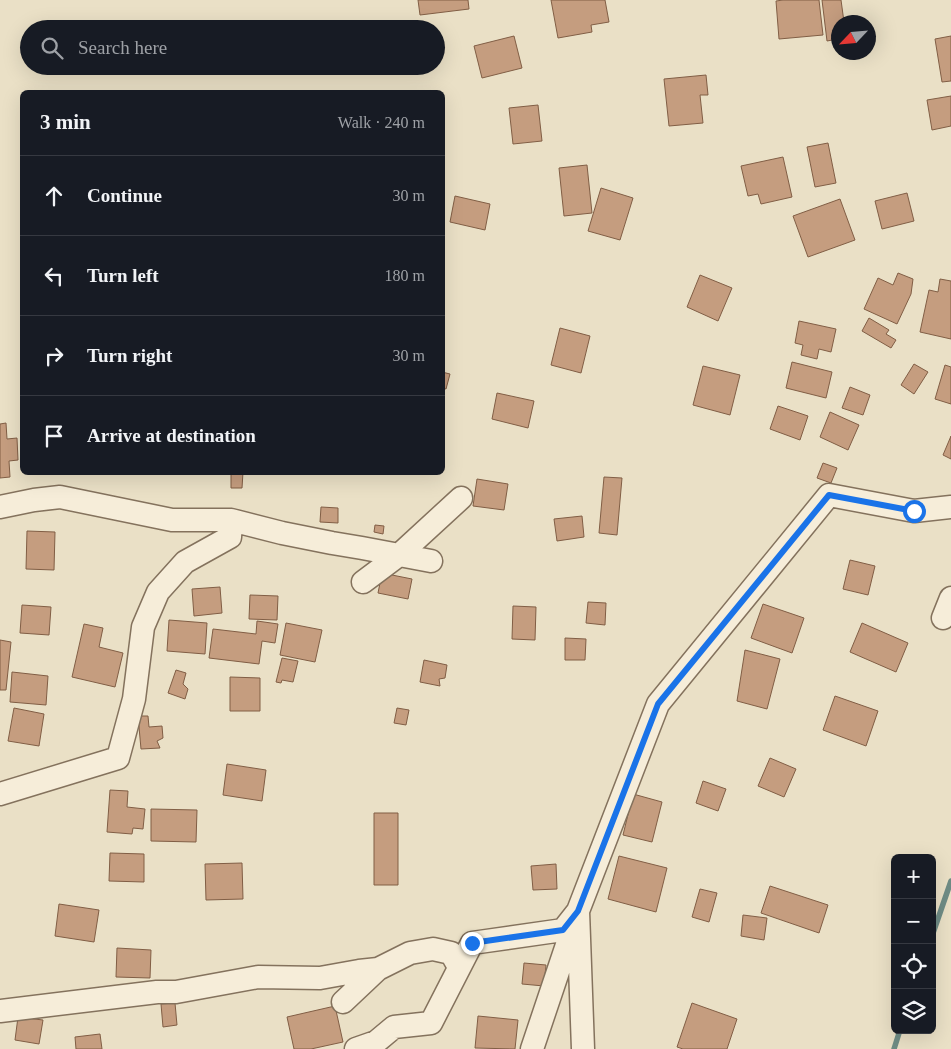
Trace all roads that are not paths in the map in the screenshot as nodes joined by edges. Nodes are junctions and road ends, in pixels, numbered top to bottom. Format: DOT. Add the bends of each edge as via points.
graph roads {
  1 [pos="461,498"];
  2 [pos="0,507"];
  3 [pos="951,507"];
  4 [pos="231,520"];
  5 [pos="399,554"];
  6 [pos="431,561"];
  7 [pos="364,582"];
  8 [pos="0,794"];
  9 [pos="578,911"];
  10 [pos="459,967"];
  11 [pos="378,969"];
  12 [pos="342,1002"];
  13 [pos="0,1011"];
  14 [pos="356,1049"];
  15 [pos="532,1049"];
  16 [pos="583,1049"];
  1 -- 5 [label="street"];
  2 -- 4 [label="street" via="60,497 172,520"];
  3 -- 9 [label="street" via="914,511 829,495 658,704"];
  4 -- 5 [label="street" via="282,533"];
  4 -- 8 [label="street" via="230,537 185,562 158,592 143,627 134,699 118,758"];
  5 -- 6 [label="street"];
  5 -- 7 [label="street"];
  9 -- 10 [label="street" via="563,930 472,943"];
  9 -- 15 [label="street"];
  9 -- 16 [label="street"];
  10 -- 11 [label="street" via="451,953 433,950 410,952"];
  10 -- 14 [label="street" via="431,1023 394,1027 376,1042"];
  11 -- 12 [label="street"];
  11 -- 13 [label="street" via="320,978 258,977 176,992"];
}
